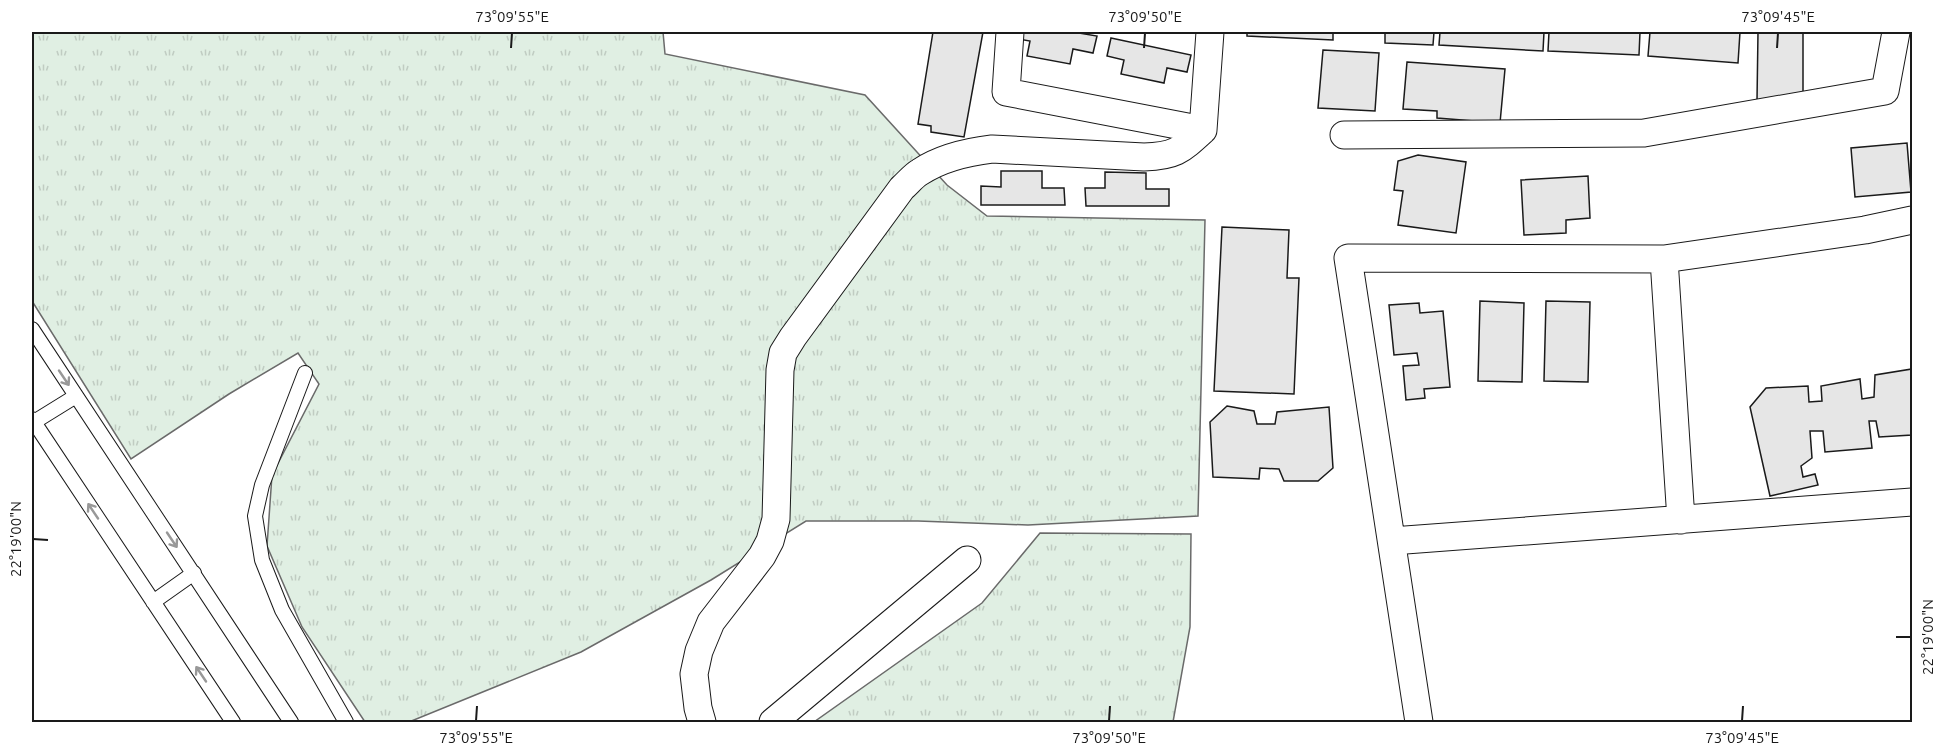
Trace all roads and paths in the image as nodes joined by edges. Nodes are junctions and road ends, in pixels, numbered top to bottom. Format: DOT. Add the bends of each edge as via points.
graph roads {
  1 [pos="1010,32"];
  2 [pos="1210,32"];
  3 [pos="1896,32"];
  4 [pos="1203,130"];
  5 [pos="1344,135"];
  6 [pos="1912,220"];
  7 [pos="1664,259"];
  8 [pos="32,329"];
  9 [pos="305,373"];
  10 [pos="76,396"];
  11 [pos="33,420"];
  12 [pos="1912,502"];
  13 [pos="1681,520"];
  14 [pos="1392,541"];
  15 [pos="968,560"];
  16 [pos="194,573"];
  17 [pos="153,602"];
  18 [pos="288,721"];
  19 [pos="233,723"];
  20 [pos="346,723"];
  21 [pos="702,723"];
  22 [pos="773,723"];
  23 [pos="1419,723"];
  1 -- 4 [label="street" via="1006,92"];
  2 -- 4 [label="street"];
  3 -- 5 [label="street" via="1885,91 1644,133"];
  4 -- 21 [label="street" via="1180,151 1162,157 992,149 968,152 919,172 902,188 783,353 776,519 762,556 711,622 699,651 694,674"];
  6 -- 7 [label="street"];
  7 -- 13 [label="street"];
  7 -- 14 [label="street" via="1348,258"];
  8 -- 10 [label="lane, one-way"];
  9 -- 20 [label="lane" via="262,485 255,516 262,560 282,610"];
  10 -- 11 [label="lane"];
  10 -- 16 [label="lane, one-way"];
  17 -- 11 [label="lane, one-way"];
  12 -- 13 [label="street"];
  13 -- 14 [label="street"];
  14 -- 23 [label="street"];
  15 -- 22 [label="street"];
  16 -- 17 [label="lane"];
  16 -- 18 [label="lane"];
  19 -- 17 [label="lane, one-way"];
}
